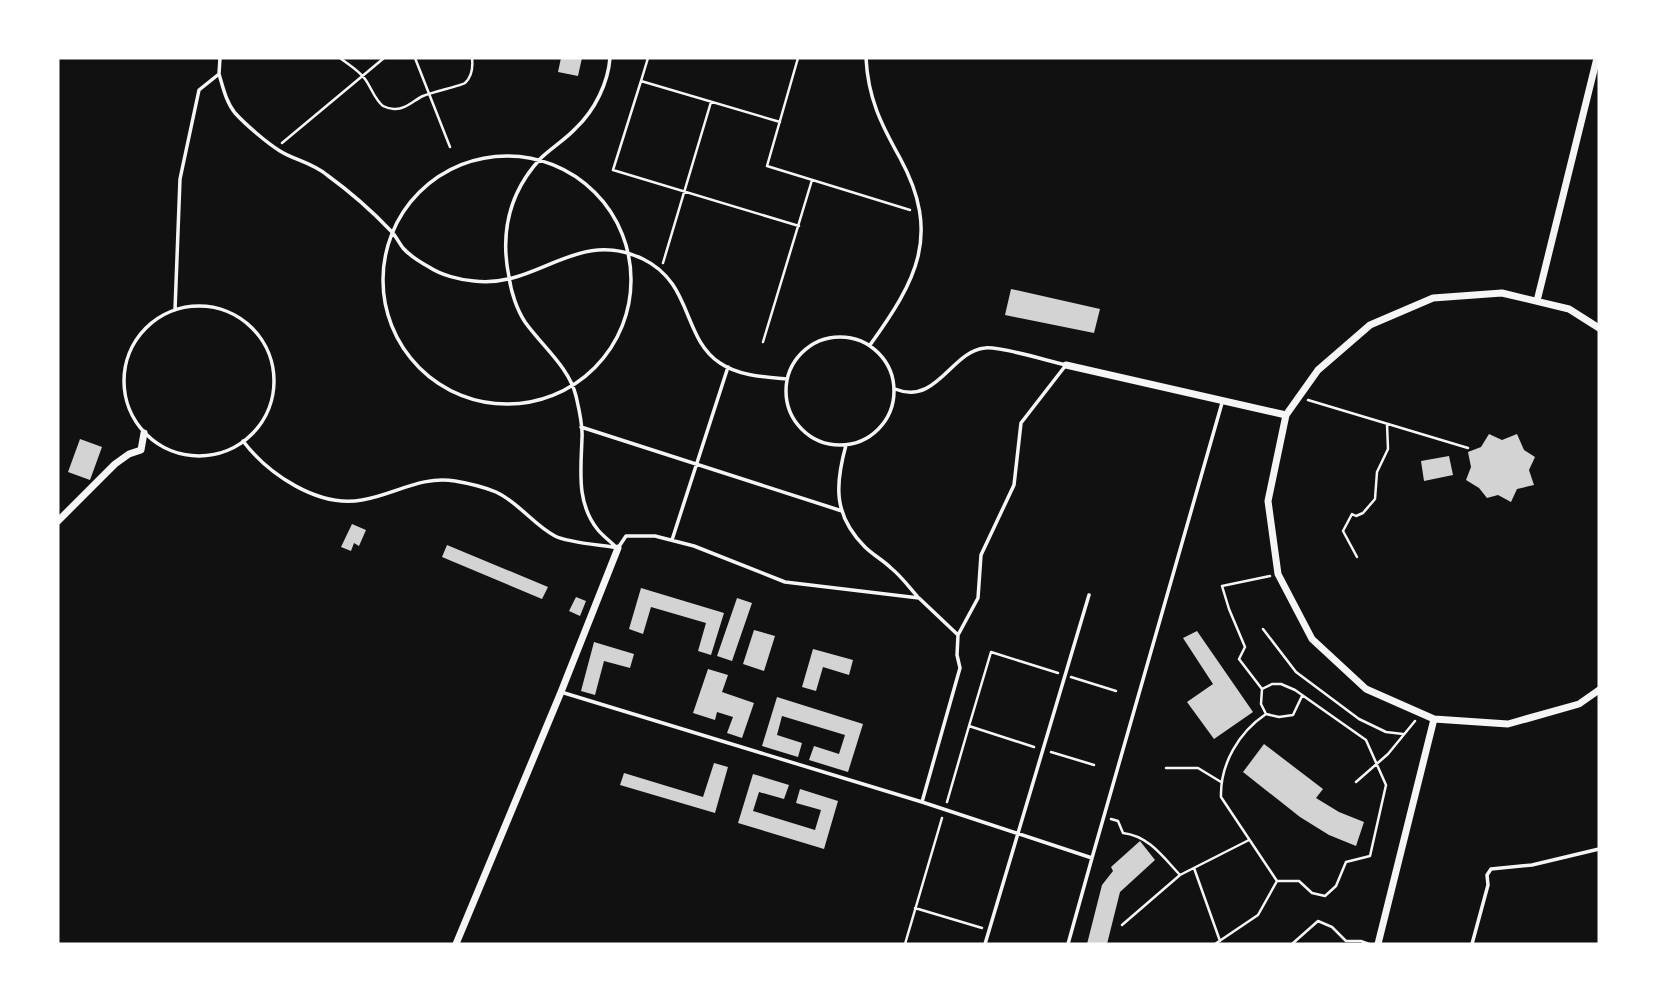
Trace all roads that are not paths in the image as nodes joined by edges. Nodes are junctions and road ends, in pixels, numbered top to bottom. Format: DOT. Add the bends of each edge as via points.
graph roads {
  1 [pos="220,58"];
  2 [pos="610,58"];
  3 [pos="866,58"];
  4 [pos="1597,58"];
  5 [pos="219,74"];
  6 [pos="540,160"];
  7 [pos="392,232"];
  8 [pos="628,253"];
  9 [pos="509,279"];
  10 [pos="1537,301"];
  11 [pos="175,310"];
  12 [pos="1599,328"];
  13 [pos="870,345"];
  14 [pos="1066,365"];
  15 [pos="728,367"];
  16 [pos="787,379"];
  17 [pos="572,385"];
  18 [pos="895,389"];
  19 [pos="1223,401"];
  20 [pos="1286,415"];
  21 [pos="581,428"];
  22 [pos="144,433"];
  23 [pos="243,441"];
  24 [pos="846,445"];
  25 [pos="697,464"];
  26 [pos="842,511"];
  27 [pos="58,521"];
  28 [pos="672,540"];
  29 [pos="618,548"];
  30 [pos="1089,595"];
  31 [pos="919,598"];
  32 [pos="958,635"];
  33 [pos="1599,690"];
  34 [pos="561,692"];
  35 [pos="1434,719"];
  36 [pos="922,802"];
  37 [pos="1018,834"];
  38 [pos="1599,849"];
  39 [pos="1092,858"];
  40 [pos="456,944"];
  41 [pos="985,944"];
  42 [pos="1068,944"];
  43 [pos="1378,944"];
  44 [pos="1472,944"];
  1 -- 5 [label="lane"];
  2 -- 6 [label="lane" via="605,84 593,107 577,128"];
  3 -- 13 [label="lane" via="877,115 916,191 921,213 920,250 912,279"];
  4 -- 10 [label="street"];
  5 -- 7 [label="lane" via="235,113 282,153 327,174"];
  5 -- 11 [label="lane" via="199,90 180,179"];
  6 -- 7 [label="lane" via="499,155 458,165 422,188"];
  6 -- 8 [label="lane" via="578,177 607,205"];
  6 -- 9 [label="lane" via="526,177 506,225"];
  7 -- 9 [label="lane" via="404,250 432,270 477,282"];
  7 -- 17 [label="lane" via="383,262 384,305 399,344 428,377 465,398 504,405 544,399"];
  8 -- 9 [label="lane" via="584,250"];
  8 -- 15 [label="lane" via="671,281 706,352"];
  8 -- 17 [label="lane" via="632,279 626,318 608,354"];
  9 -- 17 [label="lane" via="524,320"];
  10 -- 12 [label="street" via="1569,309"];
  10 -- 20 [label="street" via="1502,293 1433,298 1370,325 1318,370"];
  11 -- 22 [label="lane" via="153,321 135,340 125,363 123,388 130,412"];
  11 -- 23 [label="lane" via="200,306 224,311 246,323 262,341 272,364 274,389 267,413"];
  13 -- 16 [label="lane" via="853,338 819,341 793,363"];
  13 -- 18 [label="lane" via="883,356"];
  14 -- 18 [label="lane" via="987,347 974,351 931,386 917,391"];
  14 -- 19 [label="street"];
  14 -- 32 [label="lane" via="1021,423 1014,485 981,555 978,598"];
  15 -- 16 [label="lane" via="754,376"];
  15 -- 25 [label="lane"];
  16 -- 24 [label="lane" via="791,416 803,431 818,441"];
  17 -- 21 [label="lane"];
  18 -- 24 [label="lane" via="885,423 872,436"];
  19 -- 20 [label="street"];
  19 -- 39 [label="lane"];
  20 -- 35 [label="street" via="1268,501 1278,574 1312,639 1366,689"];
  21 -- 25 [label="lane"];
  21 -- 29 [label="lane" via="583,500 598,530"];
  22 -- 23 [label="lane" via="163,448 186,456 210,456"];
  22 -- 27 [label="street" via="141,450 115,464"];
  23 -- 29 [label="lane" via="267,466 323,498 361,500 437,479 454,481 496,492 557,537"];
  24 -- 26 [label="lane" via="837,480"];
  25 -- 26 [label="lane"];
  25 -- 28 [label="lane"];
  26 -- 31 [label="lane" via="865,548 893,569"];
  28 -- 29 [label="lane" via="626,536"];
  28 -- 31 [label="lane" via="785,582"];
  29 -- 34 [label="street"];
  30 -- 37 [label="lane"];
  31 -- 32 [label="lane"];
  32 -- 36 [label="lane" via="960,668"];
  33 -- 35 [label="street" via="1578,704 1507,724"];
  34 -- 36 [label="lane"];
  34 -- 40 [label="street"];
  35 -- 43 [label="street"];
  36 -- 37 [label="lane"];
  37 -- 39 [label="lane"];
  37 -- 41 [label="lane"];
  38 -- 44 [label="lane" via="1532,865 1491,869"];
  39 -- 42 [label="lane"];
}
